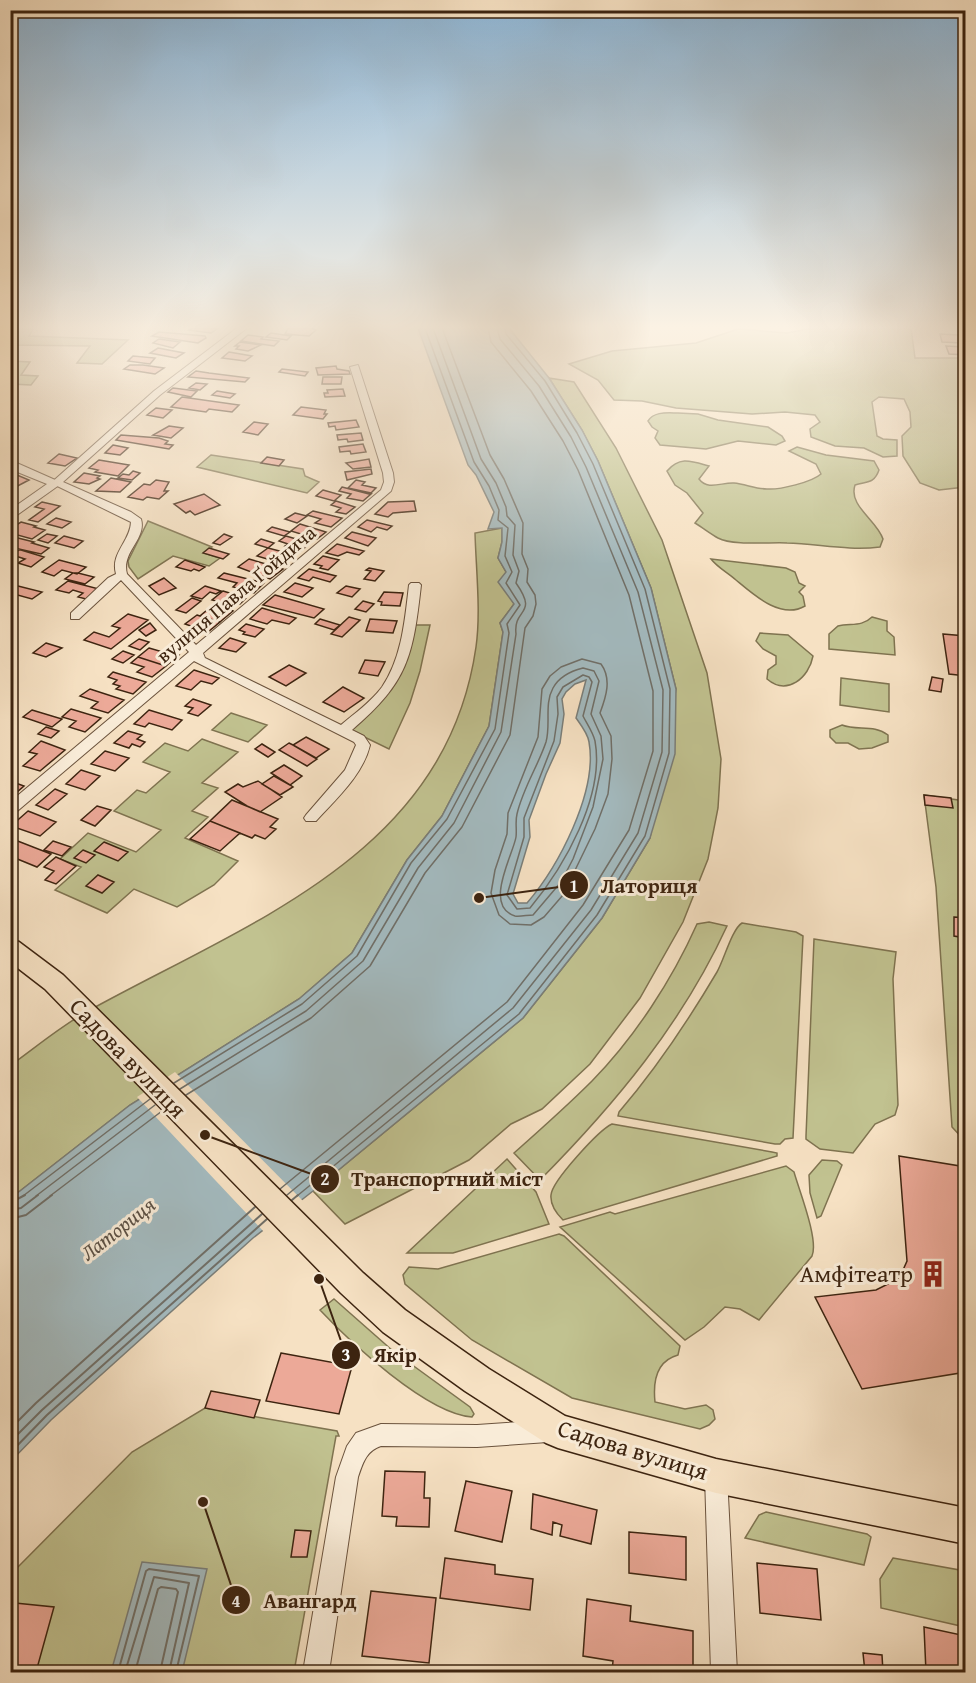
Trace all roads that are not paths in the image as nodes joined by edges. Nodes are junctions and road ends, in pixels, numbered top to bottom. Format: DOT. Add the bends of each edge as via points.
graph roads {
  1 [pos="142,407"];
  2 [pos="367,407"];
  3 [pos="10,464"];
  4 [pos="56,483"];
  5 [pos="10,516"];
  6 [pos="122,575"];
  7 [pos="415,585"];
  8 [pos="75,616"];
  9 [pos="197,653"];
  10 [pos="342,731"];
  11 [pos="10,810"];
  12 [pos="310,818"];
  13 [pos="10,948"];
  14 [pos="558,1431"];
  15 [pos="716,1476"];
  16 [pos="966,1526"];
  17 [pos="315,1672"];
  18 [pos="724,1672"];
  1 -- 4 [label="street"];
  2 -- 9 [label="street, вулиця Павла Ґойдича" via="388,473 386,491"];
  3 -- 4 [label="street"];
  4 -- 5 [label="street"];
  4 -- 6 [label="street" via="137,521 135,533 119,559"];
  6 -- 8 [label="street" via="111,580"];
  6 -- 9 [label="street"];
  7 -- 10 [label="street" via="409,631 395,674 377,701"];
  9 -- 10 [label="street" via="200,660"];
  9 -- 11 [label="street, вулиця Павла Ґойдича"];
  10 -- 12 [label="street" via="358,739 363,752"];
  13 -- 14 [label="main road, Садова вулиця" via="54,982 394,1321"];
  14 -- 15 [label="main road, Садова вулиця"];
  14 -- 17 [label="street" via="477,1436 381,1435 364,1441 347,1478"];
  15 -- 16 [label="main road, Садова вулиця"];
  15 -- 18 [label="street"];
}
